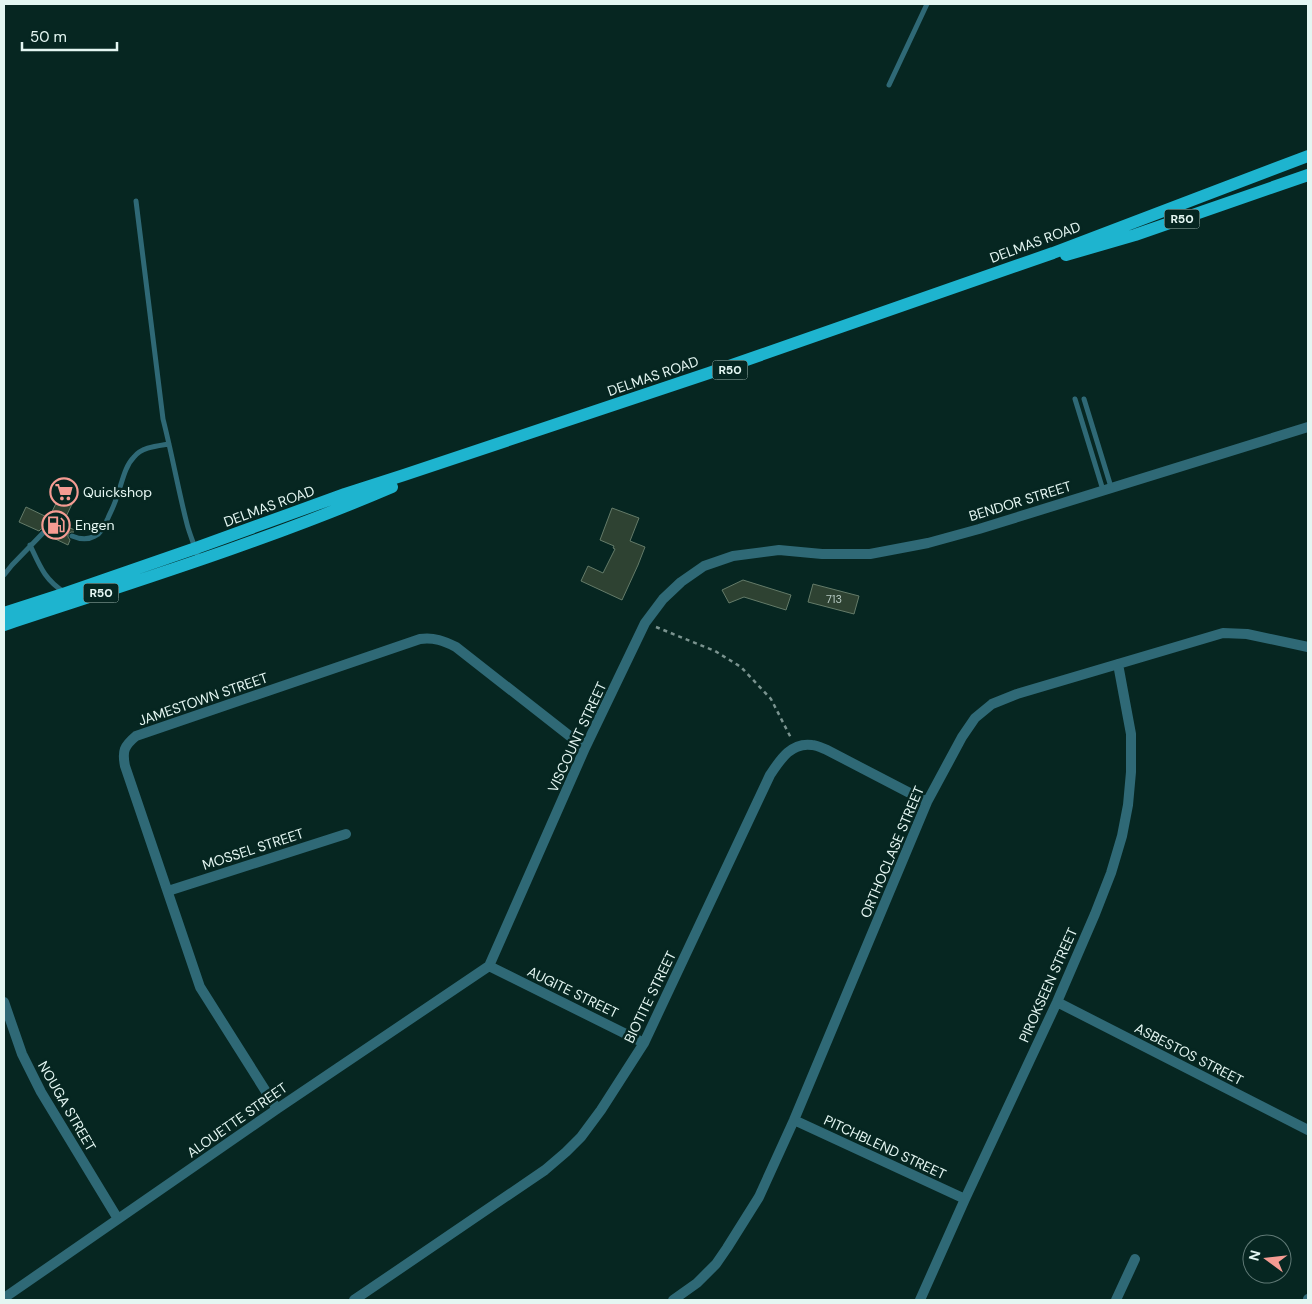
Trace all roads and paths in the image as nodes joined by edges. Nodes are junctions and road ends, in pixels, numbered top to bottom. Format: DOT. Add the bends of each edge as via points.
graph roads {
  1 [pos="927,4"];
  2 [pos="889,85"];
  3 [pos="1308,150"];
  4 [pos="1308,156"];
  5 [pos="1308,175"];
  6 [pos="1229,186"];
  7 [pos="136,200"];
  8 [pos="1075,399"];
  9 [pos="1084,399"];
  10 [pos="1308,426"];
  11 [pos="170,444"];
  12 [pos="1107,489"];
  13 [pos="43,533"];
  14 [pos="72,536"];
  15 [pos="30,545"];
  16 [pos="197,554"];
  17 [pos="733,556"];
  18 [pos="4,576"];
  19 [pos="66,593"];
  20 [pos="4,613"];
  21 [pos="645,623"];
  22 [pos="4,625"];
  23 [pos="1308,646"];
  24 [pos="1118,664"];
  25 [pos="796,746"];
  26 [pos="586,748"];
  27 [pos="927,802"];
  28 [pos="346,834"];
  29 [pos="168,892"];
  30 [pos="488,966"];
  31 [pos="4,1002"];
  32 [pos="1057,1002"];
  33 [pos="644,1043"];
  34 [pos="277,1109"];
  35 [pos="794,1120"];
  36 [pos="1308,1130"];
  37 [pos="965,1200"];
  38 [pos="118,1219"];
  39 [pos="1135,1258"];
  40 [pos="6,1298"];
  41 [pos="354,1300"];
  42 [pos="673,1300"];
  43 [pos="920,1300"];
  44 [pos="1116,1300"];
  1 -- 2 [label="lane"];
  3 -- 6 [label="main road"];
  4 -- 6 [label="main road, DELMAS ROAD / R50"];
  5 -- 16 [label="main road, DELMAS ROAD / R50" via="406,481 346,506"];
  6 -- 16 [label="main road, DELMAS ROAD / R50" via="1044,256 709,373 345,494"];
  7 -- 11 [label="lane" via="162,419"];
  8 -- 12 [label="lane"];
  9 -- 12 [label="lane"];
  10 -- 12 [label="street, BENDOR STREET"];
  11 -- 14 [label="lane" via="153,447 134,456 99,534 86,539"];
  11 -- 16 [label="lane" via="187,525"];
  12 -- 17 [label="street, BENDOR STREET" via="928,543 870,554 779,550"];
  13 -- 15 [label="lane"];
  15 -- 18 [label="lane"];
  15 -- 19 [label="lane" via="42,572"];
  16 -- 19 [label="main road, DELMAS ROAD / R50"];
  16 -- 22 [label="main road, DELMAS ROAD / R50"];
  17 -- 21 [label="street, VISCOUNT STREET" via="704,566 681,582"];
  19 -- 20 [label="main road, DELMAS ROAD / R50"];
  21 -- 25 [label="path" via="715,652 741,667 771,699"];
  21 -- 26 [label="street, VISCOUNT STREET"];
  23 -- 24 [label="street, ORTHOCLASE STREET" via="1247,634 1223,633"];
  24 -- 27 [label="street, ORTHOCLASE STREET" via="992,704 975,718 962,737"];
  24 -- 32 [label="street, PIROKSEEN STREET" via="1131,734 1128,805 1111,873"];
  25 -- 27 [label="street" via="811,744 827,750"];
  25 -- 33 [label="street, BIOTITE STREET" via="781,758 770,775"];
  26 -- 29 [label="street, JAMESTOWN STREET" via="462,651 430,638 136,736 124,749 123,757"];
  26 -- 30 [label="street, VISCOUNT STREET"];
  27 -- 35 [label="street, ORTHOCLASE STREET"];
  28 -- 29 [label="street, MOSSEL STREET"];
  29 -- 34 [label="street, JAMESTOWN STREET" via="200,987"];
  30 -- 33 [label="street, AUGITE STREET"];
  30 -- 34 [label="street, ALOUETTE STREET"];
  31 -- 38 [label="street, NOUGA STREET" via="22,1054 41,1092"];
  32 -- 36 [label="street, ASBESTOS STREET"];
  32 -- 37 [label="street, PIROKSEEN STREET"];
  33 -- 41 [label="street, BIOTITE STREET" via="581,1137 566,1152 545,1170"];
  34 -- 38 [label="street, ALOUETTE STREET"];
  35 -- 37 [label="street, PITCHBLEND STREET"];
  35 -- 42 [label="street, ORTHOCLASE STREET" via="760,1196 727,1248 697,1283"];
  37 -- 43 [label="street, PIROKSEEN STREET"];
  38 -- 40 [label="street, ALOUETTE STREET"];
  39 -- 44 [label="street"];
}
